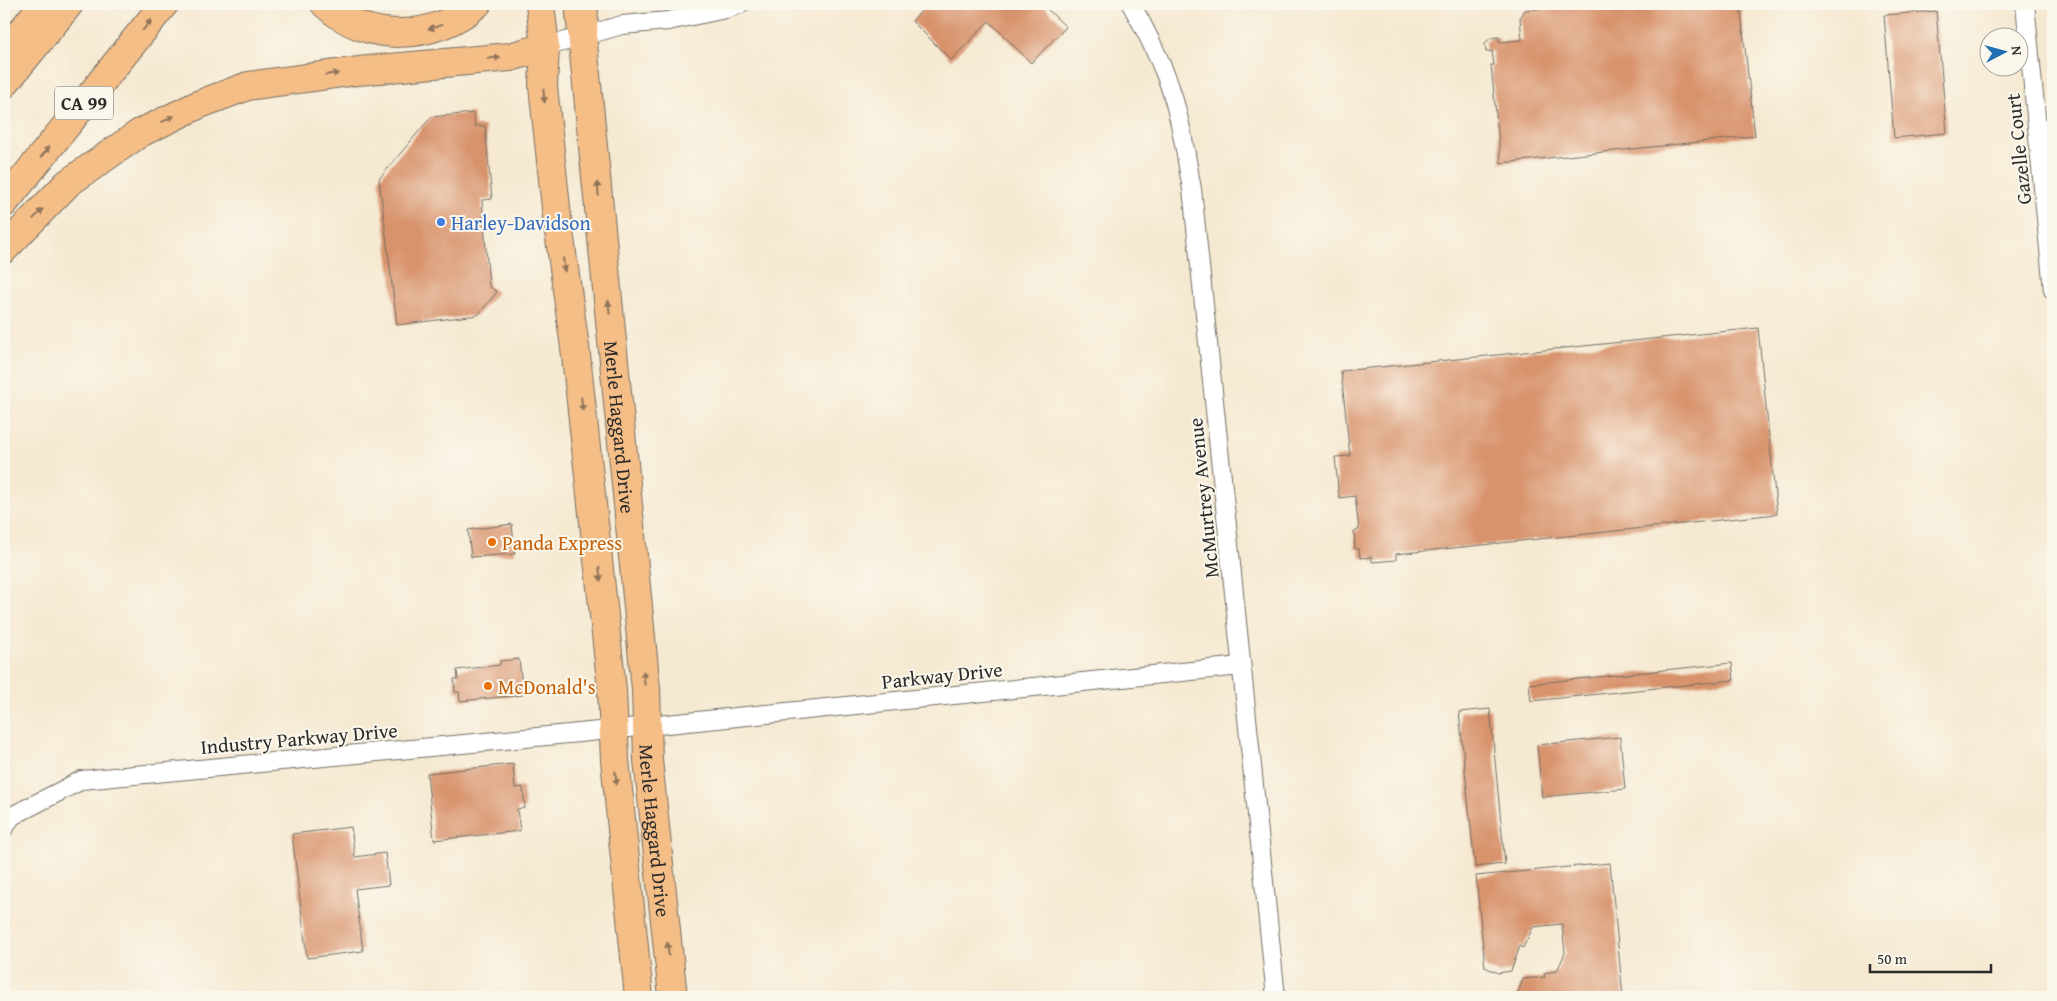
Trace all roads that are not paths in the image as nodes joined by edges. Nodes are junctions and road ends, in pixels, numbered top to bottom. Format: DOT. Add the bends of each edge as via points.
graph roads {
  1 [pos="43,4"];
  2 [pos="69,4"];
  3 [pos="164,4"];
  4 [pos="325,4"];
  5 [pos="477,4"];
  6 [pos="540,4"];
  7 [pos="579,4"];
  8 [pos="584,4"];
  9 [pos="740,4"];
  10 [pos="1131,4"];
  11 [pos="2025,4"];
  12 [pos="582,36"];
  13 [pos="545,48"];
  14 [pos="4,83"];
  15 [pos="4,203"];
  16 [pos="4,249"];
  17 [pos="2053,290"];
  18 [pos="1241,666"];
  19 [pos="647,727"];
  20 [pos="613,730"];
  21 [pos="4,828"];
  22 [pos="639,997"];
  23 [pos="673,997"];
  24 [pos="1276,997"];
  1 -- 14 [label="main road" via="19,35"];
  2 -- 14 [label="main road"];
  15 -- 3 [label="main road, CA 99, one-way"];
  5 -- 4 [label="main road, one-way" via="449,22 422,31 393,34 366,29"];
  6 -- 13 [label="main road, Merle Haggard Drive"];
  7 -- 12 [label="main road"];
  8 -- 12 [label="main road"];
  9 -- 12 [label="street" via="668,21 622,25"];
  10 -- 18 [label="street, McMurtrey Avenue" via="1167,78 1192,188"];
  11 -- 17 [label="street, Gazelle Court"];
  12 -- 13 [label="street"];
  19 -- 12 [label="main road, Merle Haggard Drive, one-way"];
  16 -- 13 [label="main road, one-way" via="68,184 140,133 200,104 248,86 358,71 510,57"];
  13 -- 20 [label="main road, Merle Haggard Drive, one-way" via="543,86 578,374 612,690"];
  18 -- 19 [label="street, Parkway Drive"];
  18 -- 24 [label="street, McMurtrey Avenue"];
  19 -- 20 [label="street, Parkway Drive"];
  23 -- 19 [label="main road, Merle Haggard Drive, one-way"];
  20 -- 21 [label="street, Industry Parkway Drive" via="82,780 12,816"];
  20 -- 22 [label="main road, Merle Haggard Drive, one-way"];
}
